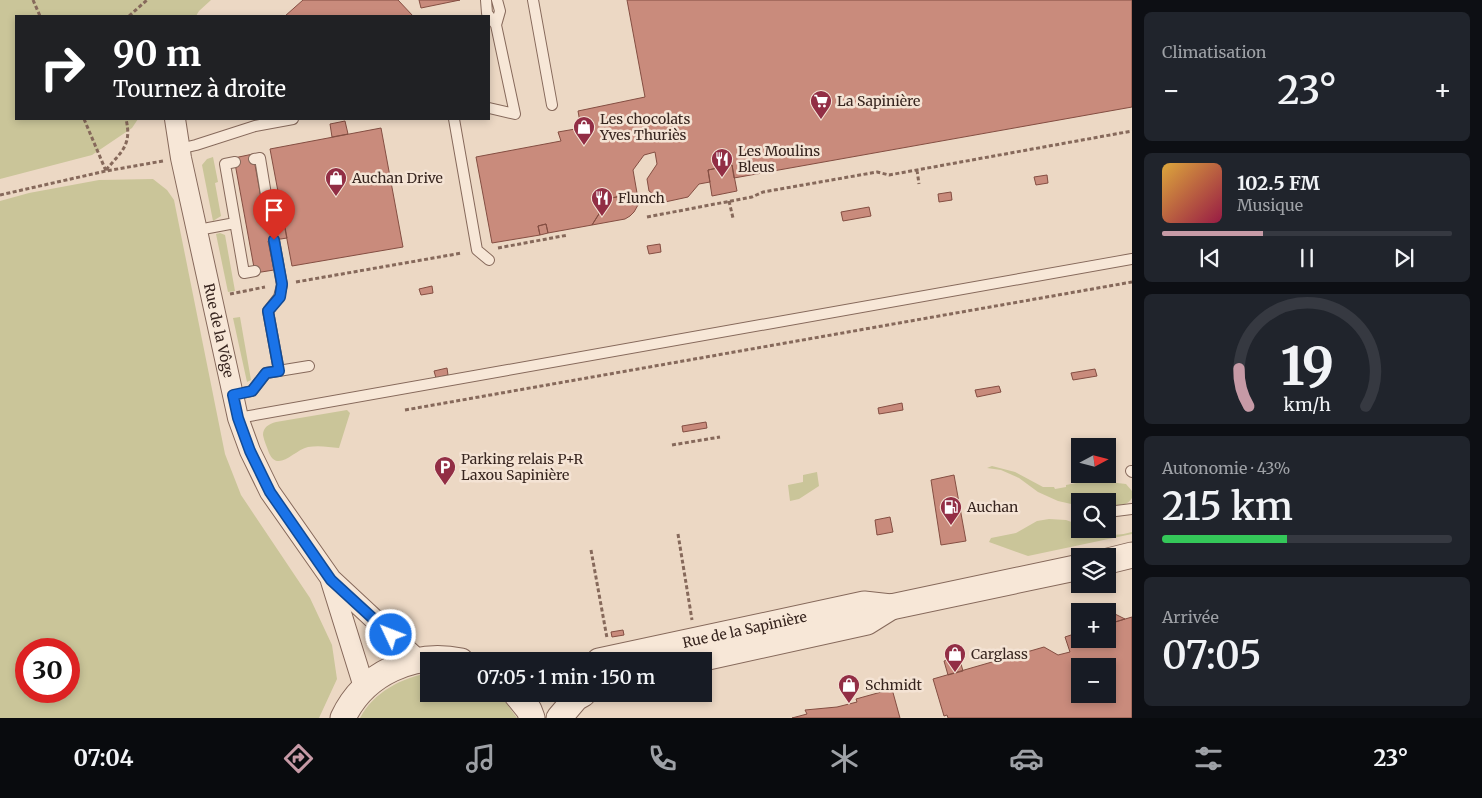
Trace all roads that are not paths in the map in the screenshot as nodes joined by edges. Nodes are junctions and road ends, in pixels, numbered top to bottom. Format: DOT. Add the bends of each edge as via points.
graph roads {
  1 [pos="486,0"];
  2 [pos="497,0"];
  3 [pos="533,0"];
  4 [pos="488,15"];
  5 [pos="490,17"];
  6 [pos="496,25"];
  7 [pos="552,105"];
  8 [pos="490,108"];
  9 [pos="175,120"];
  10 [pos="288,120"];
  11 [pos="454,120"];
  12 [pos="180,153"];
  13 [pos="254,159"];
  14 [pos="235,162"];
  15 [pos="270,213"];
  16 [pos="235,223"];
  17 [pos="198,230"];
  18 [pos="274,240"];
  19 [pos="1132,259"];
  20 [pos="489,260"];
  21 [pos="255,271"];
  22 [pos="308,366"];
  23 [pos="279,371"];
  24 [pos="233,395"];
  25 [pos="238,418"];
  26 [pos="1132,509"];
  27 [pos="1116,511"];
  28 [pos="1132,556"];
  29 [pos="1116,559"];
  30 [pos="1071,569"];
  31 [pos="331,580"];
  32 [pos="891,607"];
  33 [pos="603,652"];
  34 [pos="712,656"];
  35 [pos="418,660"];
  36 [pos="364,688"];
  37 [pos="522,702"];
  38 [pos="573,702"];
  39 [pos="343,718"];
  40 [pos="532,718"];
  41 [pos="559,718"];
  1 -- 4 [label="lane"];
  2 -- 6 [label="lane" via="500,11"];
  3 -- 7 [label="lane"];
  5 -- 6 [label="lane"];
  6 -- 8 [label="lane" via="515,114"];
  9 -- 12 [label="street, Rue de la Vôge"];
  10 -- 12 [label="lane" via="255,126"];
  11 -- 20 [label="lane" via="477,250"];
  12 -- 17 [label="street, Rue de la Vôge"];
  13 -- 15 [label="lane" via="260,158"];
  14 -- 16 [label="lane" via="224,164"];
  16 -- 17 [label="lane"];
  16 -- 21 [label="lane" via="244,273"];
  17 -- 24 [label="street, Rue de la Vôge"];
  18 -- 23 [label="lane" via="276,268 282,284 280,297 268,311"];
  19 -- 25 [label="lane"];
  22 -- 23 [label="lane"];
  23 -- 24 [label="lane" via="266,373 252,391"];
  24 -- 25 [label="street, Rue de la Vôge"];
  25 -- 31 [label="street, Rue de la Vôge" via="270,492"];
  26 -- 27 [label="lane"];
  28 -- 29 [label="street"];
  30 -- 32 [label="street, Rue de la Sapinière"];
  31 -- 35 [label="street, Rue de la Vôge"];
  31 -- 36 [label="street, Rue de la Vôge"];
  32 -- 33 [label="street, Rue de la Sapinière" via="864,604"];
  32 -- 34 [label="street, Rue de la Sapinière" via="867,622"];
  35 -- 36 [label="street" via="389,670"];
  36 -- 39 [label="street"];
  37 -- 40 [label="street"];
  38 -- 41 [label="street"];
}
